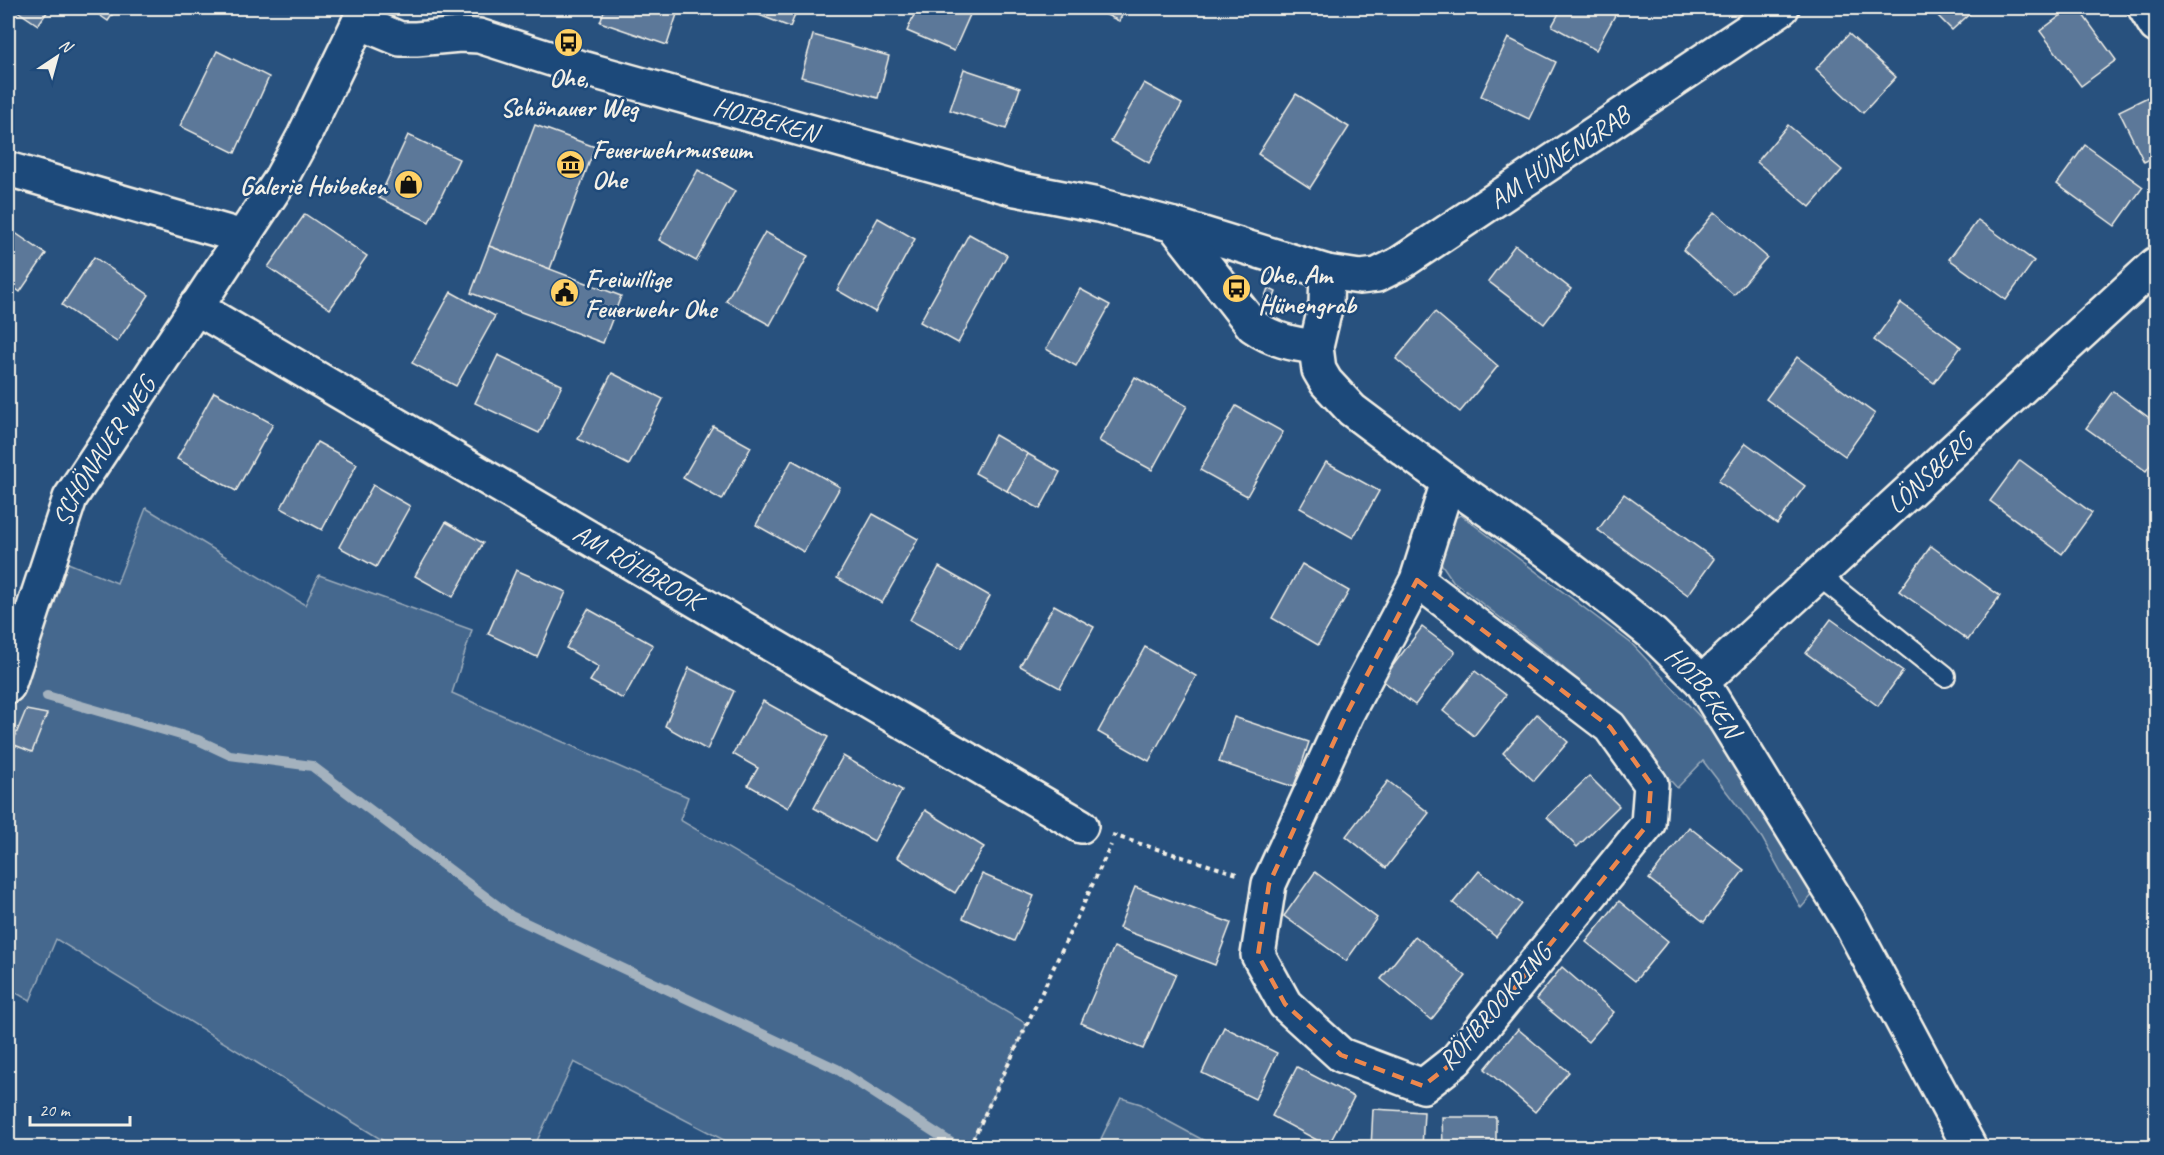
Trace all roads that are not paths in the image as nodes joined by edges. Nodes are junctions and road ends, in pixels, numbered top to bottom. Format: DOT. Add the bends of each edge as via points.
graph roads {
  1 [pos="1782,8"];
  2 [pos="2145,8"];
  3 [pos="355,14"];
  4 [pos="2157,26"];
  5 [pos="8,169"];
  6 [pos="1174,225"];
  7 [pos="243,237"];
  8 [pos="2157,264"];
  9 [pos="1327,273"];
  10 [pos="195,307"];
  11 [pos="1316,347"];
  12 [pos="1448,482"];
  13 [pos="1818,575"];
  14 [pos="1417,580"];
  15 [pos="1945,676"];
  16 [pos="1702,682"];
  17 [pos="8,686"];
  18 [pos="1081,826"];
  19 [pos="1970,1148"];
  1 -- 9 [label="street, AM HÜNENGRAB" via="1399,264 1360,277"];
  2 -- 4 [label="street"];
  3 -- 6 [label="street, HOIBEKEN" via="400,39 478,36 1016,189"];
  3 -- 7 [label="street, SCHÖNAUER WEG" via="304,136"];
  5 -- 7 [label="street"];
  6 -- 9 [label="street, HOIBEKEN"];
  6 -- 11 [label="street" via="1253,326 1277,340"];
  7 -- 10 [label="street, SCHÖNAUER WEG"];
  8 -- 13 [label="street, LÖNSBERG"];
  9 -- 11 [label="street, HOIBEKEN" via="1326,304"];
  10 -- 17 [label="street, SCHÖNAUER WEG" via="70,498"];
  10 -- 18 [label="street, AM RÖHBROOK"];
  11 -- 12 [label="street, HOIBEKEN" via="1319,370 1334,392"];
  12 -- 14 [label="street, RÖHBROOKRING"];
  12 -- 16 [label="street, HOIBEKEN" via="1612,601"];
  13 -- 15 [label="lane"];
  13 -- 16 [label="street, LÖNSBERG"];
  14 -- 14 [label="street, RÖHBROOKRING" via="1347,712 1269,884 1258,955 1285,1004 1341,1054 1423,1086 1456,1060 1648,824 1651,784 1610,727"];
  16 -- 19 [label="street, HOIBEKEN" via="1849,921"];
}
